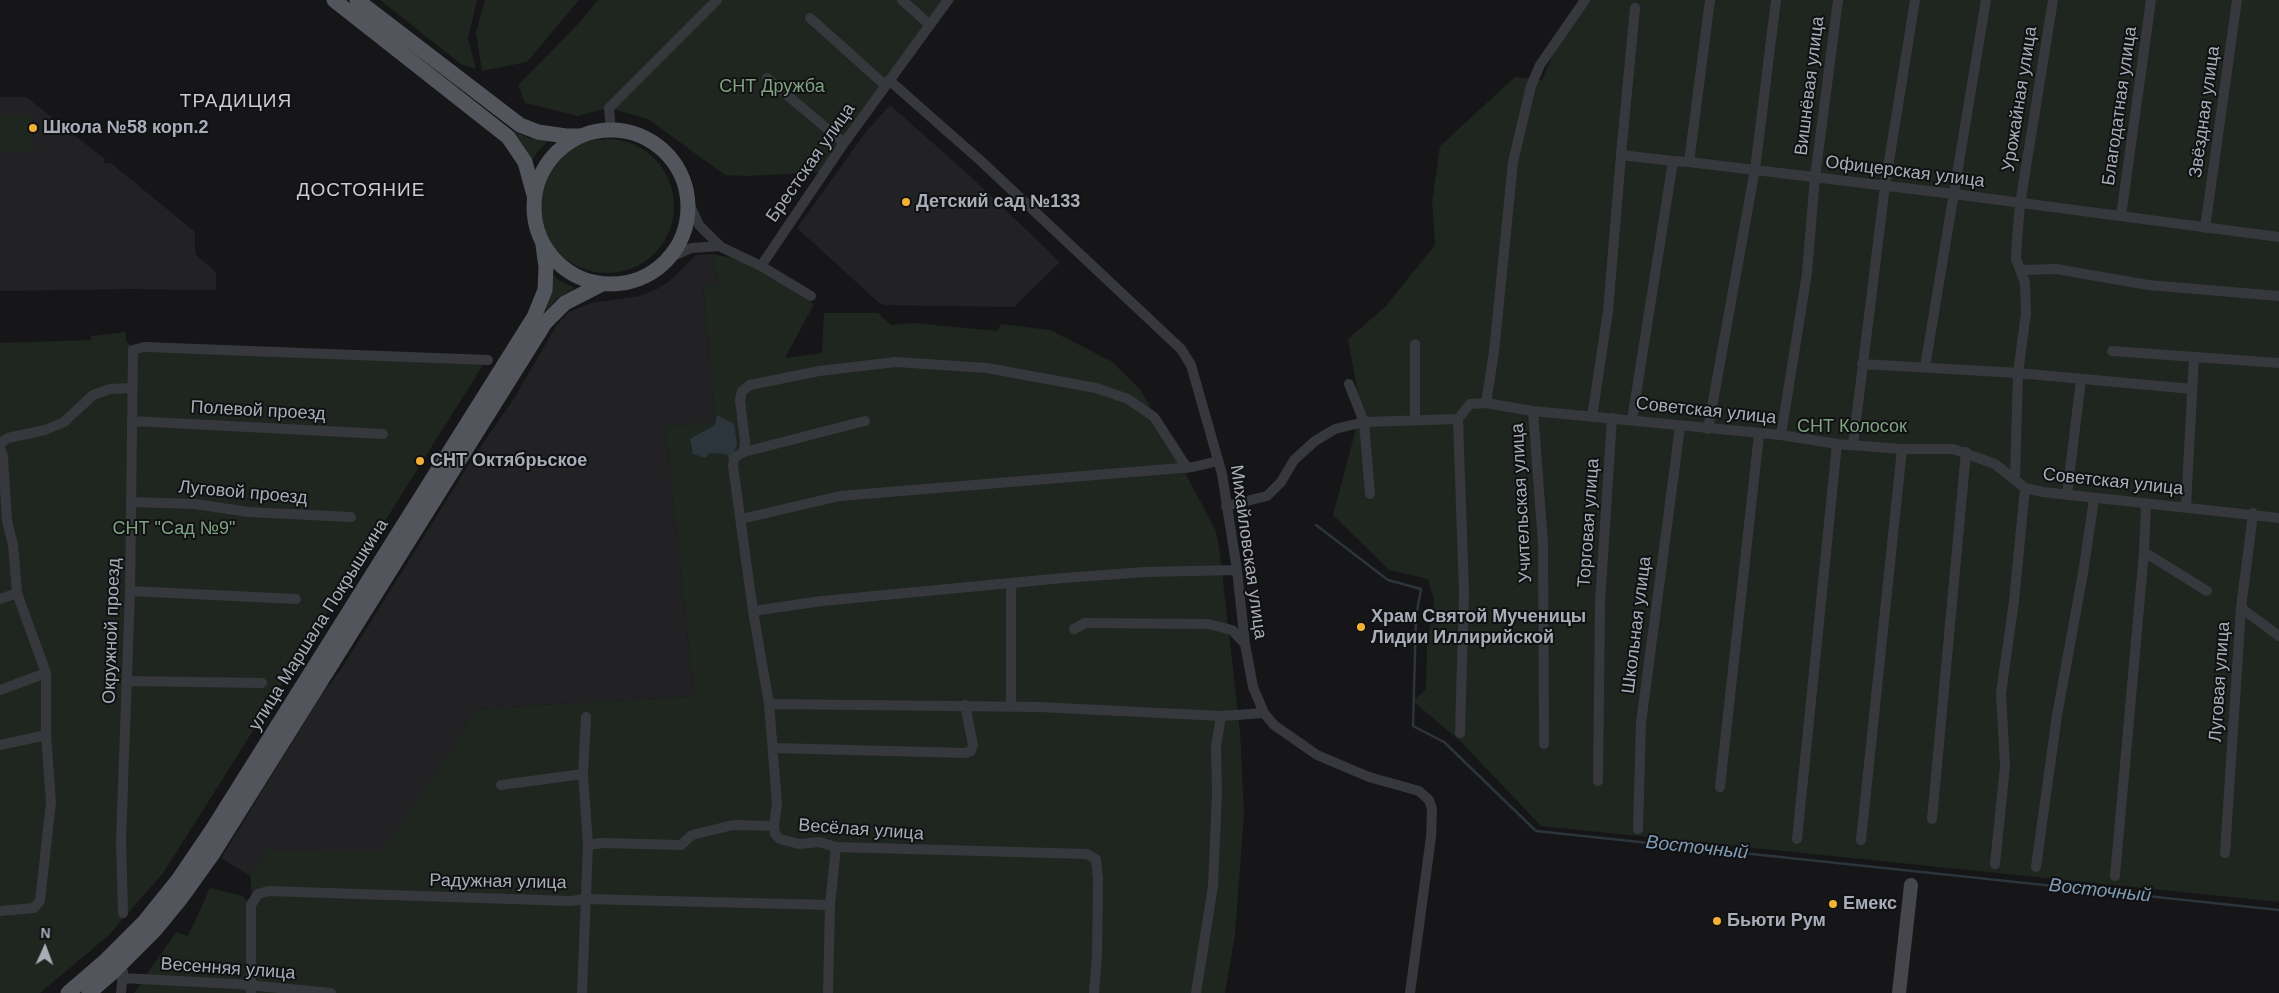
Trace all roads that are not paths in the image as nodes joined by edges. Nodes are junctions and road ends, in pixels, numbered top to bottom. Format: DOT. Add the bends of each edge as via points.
graph roads {
  1 [pos="334,0"];
  2 [pos="357,0"];
  3 [pos="717,0"];
  4 [pos="902,0"];
  5 [pos="948,0"];
  6 [pos="1585,0"];
  7 [pos="1710,0"];
  8 [pos="1776,0"];
  9 [pos="1838,0"];
  10 [pos="1915,0"];
  11 [pos="1986,0"];
  12 [pos="2053,0"];
  13 [pos="2151,0"];
  14 [pos="2237,0"];
  15 [pos="1634,8"];
  16 [pos="810,18"];
  17 [pos="930,25"];
  18 [pos="767,78"];
  19 [pos="887,82"];
  20 [pos="611,130"];
  21 [pos="583,136"];
  22 [pos="844,143"];
  23 [pos="1621,155"];
  24 [pos="1673,161"];
  25 [pos="1689,162"];
  26 [pos="1755,169"];
  27 [pos="1815,177"];
  28 [pos="1885,186"];
  29 [pos="1954,194"];
  30 [pos="534,198"];
  31 [pos="689,203"];
  32 [pos="2020,204"];
  33 [pos="2121,216"];
  34 [pos="2205,228"];
  35 [pos="2279,237"];
  36 [pos="543,245"];
  37 [pos="721,246"];
  38 [pos="671,257"];
  39 [pos="761,266"];
  40 [pos="2021,270"];
  41 [pos="602,284"];
  42 [pos="812,296"];
  43 [pos="2279,296"];
  44 [pos="1415,344"];
  45 [pos="2112,351"];
  46 [pos="2194,357"];
  47 [pos="488,360"];
  48 [pos="2279,363"];
  49 [pos="1862,364"];
  50 [pos="1925,367"];
  51 [pos="2018,373"];
  52 [pos="2081,379"];
  53 [pos="1349,384"];
  54 [pos="131,388"];
  55 [pos="2192,389"];
  56 [pos="1486,403"];
  57 [pos="1533,411"];
  58 [pos="1592,417"];
  59 [pos="1612,418"];
  60 [pos="1415,419"];
  61 [pos="1458,419"];
  62 [pos="1632,420"];
  63 [pos="132,421"];
  64 [pos="865,421"];
  65 [pos="1364,422"];
  66 [pos="1680,426"];
  67 [pos="1708,429"];
  68 [pos="383,434"];
  69 [pos="1759,434"];
  70 [pos="1780,435"];
  71 [pos="0,443"];
  72 [pos="1837,444"];
  73 [pos="1853,445"];
  74 [pos="0,448"];
  75 [pos="1902,450"];
  76 [pos="744,452"];
  77 [pos="1966,452"];
  78 [pos="1218,461"];
  79 [pos="1188,468"];
  80 [pos="2014,478"];
  81 [pos="2025,488"];
  82 [pos="1370,494"];
  83 [pos="2067,495"];
  84 [pos="2094,499"];
  85 [pos="131,502"];
  86 [pos="2146,504"];
  87 [pos="1226,506"];
  88 [pos="2186,506"];
  89 [pos="2253,514"];
  90 [pos="351,517"];
  91 [pos="2279,518"];
  92 [pos="741,519"];
  93 [pos="3,521"];
  94 [pos="2144,552"];
  95 [pos="1237,570"];
  96 [pos="1011,583"];
  97 [pos="130,591"];
  98 [pos="2207,591"];
  99 [pos="16,593"];
  100 [pos="0,599"];
  101 [pos="296,599"];
  102 [pos="2242,608"];
  103 [pos="753,611"];
  104 [pos="1074,629"];
  105 [pos="2279,636"];
  106 [pos="1245,644"];
  107 [pos="46,673"];
  108 [pos="126,681"];
  109 [pos="262,683"];
  110 [pos="0,690"];
  111 [pos="769,704"];
  112 [pos="965,706"];
  113 [pos="1011,706"];
  114 [pos="1264,713"];
  115 [pos="1221,716"];
  116 [pos="586,717"];
  117 [pos="1460,733"];
  118 [pos="46,735"];
  119 [pos="1544,744"];
  120 [pos="0,745"];
  121 [pos="774,748"];
  122 [pos="582,774"];
  123 [pos="1598,781"];
  124 [pos="501,785"];
  125 [pos="1720,787"];
  126 [pos="1932,819"];
  127 [pos="774,826"];
  128 [pos="1638,829"];
  129 [pos="1797,839"];
  130 [pos="1861,840"];
  131 [pos="588,845"];
  132 [pos="836,847"];
  133 [pos="2225,853"];
  134 [pos="1995,864"];
  135 [pos="2036,867"];
  136 [pos="2114,876"];
  137 [pos="1911,885"];
  138 [pos="584,899"];
  139 [pos="830,906"];
  140 [pos="0,910"];
  141 [pos="123,913"];
  142 [pos="127,959"];
  143 [pos="122,978"];
  144 [pos="93,989"];
  145 [pos="251,989"];
  146 [pos="68,993"];
  147 [pos="119,993"];
  148 [pos="331,993"];
  149 [pos="582,993"];
  150 [pos="828,993"];
  151 [pos="1094,993"];
  152 [pos="1196,993"];
  153 [pos="1410,993"];
  154 [pos="1899,993"];
  1 -- 30 [label="main road" via="508,137 525,162"];
  2 -- 21 [label="main road" via="520,125 546,133"];
  3 -- 20 [label="street" via="609,108"];
  4 -- 17 [label="street"];
  5 -- 17 [label="street, Брестская улица"];
  6 -- 56 [label="street" via="1540,65 1531,86 1513,162"];
  7 -- 25 [label="street"];
  8 -- 26 [label="street"];
  9 -- 27 [label="street, Вишнёвая улица"];
  10 -- 28 [label="street"];
  11 -- 29 [label="street"];
  12 -- 32 [label="street, Урожайная улица"];
  13 -- 33 [label="street, Благодатная улица"];
  14 -- 34 [label="street, Звёздная улица"];
  15 -- 23 [label="street"];
  16 -- 19 [label="street, Михайловская улица"];
  17 -- 19 [label="street, Брестская улица"];
  18 -- 22 [label="street"];
  19 -- 22 [label="street, Брестская улица"];
  19 -- 78 [label="street, Михайловская улица" via="982,162 1181,350 1191,365"];
  20 -- 21 [label="main road"];
  20 -- 31 [label="main road" via="640,135 664,151 682,174"];
  21 -- 30 [label="main road" via="562,148 548,162"];
  22 -- 39 [label="street, Брестская улица"];
  23 -- 24 [label="street, Офицерская улица"];
  23 -- 58 [label="street" via="1608,311"];
  24 -- 25 [label="street, Офицерская улица"];
  24 -- 62 [label="street"];
  25 -- 26 [label="street, Офицерская улица"];
  26 -- 27 [label="street, Офицерская улица"];
  26 -- 67 [label="street"];
  27 -- 28 [label="street, Офицерская улица"];
  27 -- 70 [label="street, Вишнёвая улица" via="1807,273"];
  28 -- 29 [label="street, Офицерская улица"];
  28 -- 49 [label="street"];
  29 -- 32 [label="street, Офицерская улица"];
  29 -- 50 [label="street"];
  30 -- 36 [label="main road" via="536,227"];
  31 -- 37 [label="street" via="699,225"];
  31 -- 38 [label="main road" via="685,231"];
  32 -- 33 [label="street, Офицерская улица"];
  32 -- 40 [label="street, Урожайная улица" via="2016,259"];
  33 -- 34 [label="street, Офицерская улица"];
  34 -- 35 [label="street, Офицерская улица"];
  36 -- 41 [label="main road" via="570,273"];
  36 -- 146 [label="main road, улица Маршала Покрышкина" via="545,290 534,317 212,830 145,921"];
  37 -- 38 [label="street" via="697,246"];
  37 -- 39 [label="street"];
  38 -- 41 [label="main road" via="640,280"];
  39 -- 42 [label="street"];
  40 -- 43 [label="street" via="2056,269 2148,285"];
  40 -- 51 [label="street, Урожайная улица" via="2026,313"];
  41 -- 142 [label="main road, улица Маршала Покрышкина" via="570,299 544,323 212,855 172,910"];
  44 -- 60 [label="street"];
  45 -- 46 [label="street"];
  46 -- 48 [label="street"];
  46 -- 55 [label="street"];
  47 -- 54 [label="street, Окружной проезд" via="144,347 133,350"];
  49 -- 50 [label="street"];
  49 -- 73 [label="street"];
  50 -- 51 [label="street"];
  51 -- 52 [label="street"];
  51 -- 80 [label="street, Урожайная улица"];
  52 -- 55 [label="street"];
  52 -- 83 [label="street"];
  53 -- 65 [label="street"];
  54 -- 63 [label="street, Окружной проезд"];
  54 -- 71 [label="street" via="110,389 93,395 64,422"];
  55 -- 88 [label="street"];
  56 -- 57 [label="street, Советская улица"];
  56 -- 61 [label="street, Советская улица" via="1470,404"];
  57 -- 58 [label="street, Советская улица"];
  57 -- 119 [label="street, Учительская улица" via="1543,543"];
  58 -- 59 [label="street, Советская улица"];
  59 -- 62 [label="street, Советская улица"];
  59 -- 123 [label="street, Торговая улица" via="1600,602"];
  60 -- 61 [label="street"];
  60 -- 65 [label="street"];
  61 -- 117 [label="street" via="1464,593"];
  62 -- 66 [label="street, Советская улица"];
  63 -- 68 [label="street, Полевой проезд"];
  63 -- 85 [label="street, Окружной проезд"];
  64 -- 76 [label="street"];
  65 -- 82 [label="street"];
  65 -- 87 [label="street" via="1335,429 1315,441 1294,460 1282,482 1267,496"];
  66 -- 67 [label="street, Советская улица"];
  66 -- 128 [label="street, Школьная улица" via="1641,723"];
  67 -- 69 [label="street, Советская улица"];
  69 -- 70 [label="street, Советская улица"];
  69 -- 125 [label="street"];
  70 -- 72 [label="street, Советская улица"];
  72 -- 73 [label="street, Советская улица"];
  72 -- 129 [label="street"];
  73 -- 75 [label="street, Советская улица"];
  74 -- 93 [label="street" via="3,456"];
  75 -- 77 [label="street, Советская улица" via="1953,449"];
  75 -- 130 [label="street"];
  76 -- 79 [label="street" via="740,400 742,391 750,385 819,371 896,362 986,368 1096,388 1128,400 1154,417"];
  76 -- 92 [label="street" via="734,458 732,466"];
  77 -- 80 [label="street, Советская улица" via="1995,464"];
  77 -- 126 [label="street"];
  78 -- 79 [label="street"];
  78 -- 87 [label="street, Михайловская улица"];
  79 -- 92 [label="street" via="840,496"];
  80 -- 81 [label="street, Советская улица"];
  81 -- 83 [label="street, Советская улица"];
  81 -- 134 [label="street" via="2001,693 2005,766"];
  83 -- 84 [label="street, Советская улица"];
  84 -- 86 [label="street, Советская улица"];
  84 -- 135 [label="street" via="2057,715"];
  85 -- 90 [label="street, Луговой проезд"];
  85 -- 97 [label="street, Окружной проезд"];
  86 -- 88 [label="street, Советская улица"];
  86 -- 94 [label="street"];
  87 -- 95 [label="street, Михайловская улица"];
  88 -- 89 [label="street, Советская улица"];
  89 -- 91 [label="street, Советская улица"];
  89 -- 102 [label="street, Луговая улица"];
  92 -- 103 [label="street"];
  93 -- 99 [label="street" via="13,545"];
  94 -- 98 [label="street"];
  94 -- 136 [label="street"];
  95 -- 96 [label="street" via="1145,572"];
  95 -- 106 [label="street, Михайловская улица"];
  96 -- 103 [label="street" via="822,600"];
  96 -- 113 [label="street"];
  97 -- 101 [label="street"];
  97 -- 108 [label="street, Окружной проезд"];
  99 -- 100 [label="street"];
  99 -- 107 [label="street"];
  102 -- 105 [label="street"];
  102 -- 133 [label="street, Луговая улица"];
  103 -- 111 [label="street"];
  104 -- 106 [label="street" via="1085,623 1208,624 1232,630"];
  106 -- 114 [label="street, Михайловская улица" via="1253,687"];
  107 -- 110 [label="street"];
  107 -- 118 [label="street"];
  108 -- 109 [label="street"];
  108 -- 141 [label="street, Окружной проезд" via="121,840"];
  111 -- 112 [label="street"];
  111 -- 121 [label="street"];
  112 -- 113 [label="street"];
  112 -- 121 [label="street" via="973,745 966,753"];
  113 -- 115 [label="street"];
  114 -- 115 [label="street"];
  114 -- 153 [label="street" via="1274,725 1317,755 1369,777 1419,791 1428,800 1431,827"];
  115 -- 152 [label="street" via="1216,746 1213,886"];
  116 -- 122 [label="street"];
  118 -- 120 [label="street"];
  118 -- 140 [label="street" via="51,802 40,901 34,908"];
  121 -- 127 [label="street" via="777,803"];
  122 -- 124 [label="street"];
  122 -- 131 [label="street"];
  127 -- 131 [label="street, Весёлая улица" via="733,825 692,835 681,845"];
  127 -- 132 [label="street, Весёлая улица" via="780,839 800,844 819,842"];
  131 -- 138 [label="street"];
  132 -- 139 [label="street"];
  132 -- 151 [label="street, Весёлая улица" via="1086,854 1096,859"];
  137 -- 154 [label="street"];
  138 -- 139 [label="street, Радужная улица"];
  138 -- 145 [label="street, Радужная улица" via="268,891 258,894 251,905"];
  138 -- 149 [label="street"];
  139 -- 150 [label="street"];
  142 -- 143 [label="street"];
  142 -- 144 [label="main road, улица Маршала Покрышкина"];
  143 -- 145 [label="street, Весенняя улица"];
  143 -- 147 [label="street"];
  144 -- 147 [label="street" via="108,986"];
  145 -- 148 [label="street, Весенняя улица"];
}
